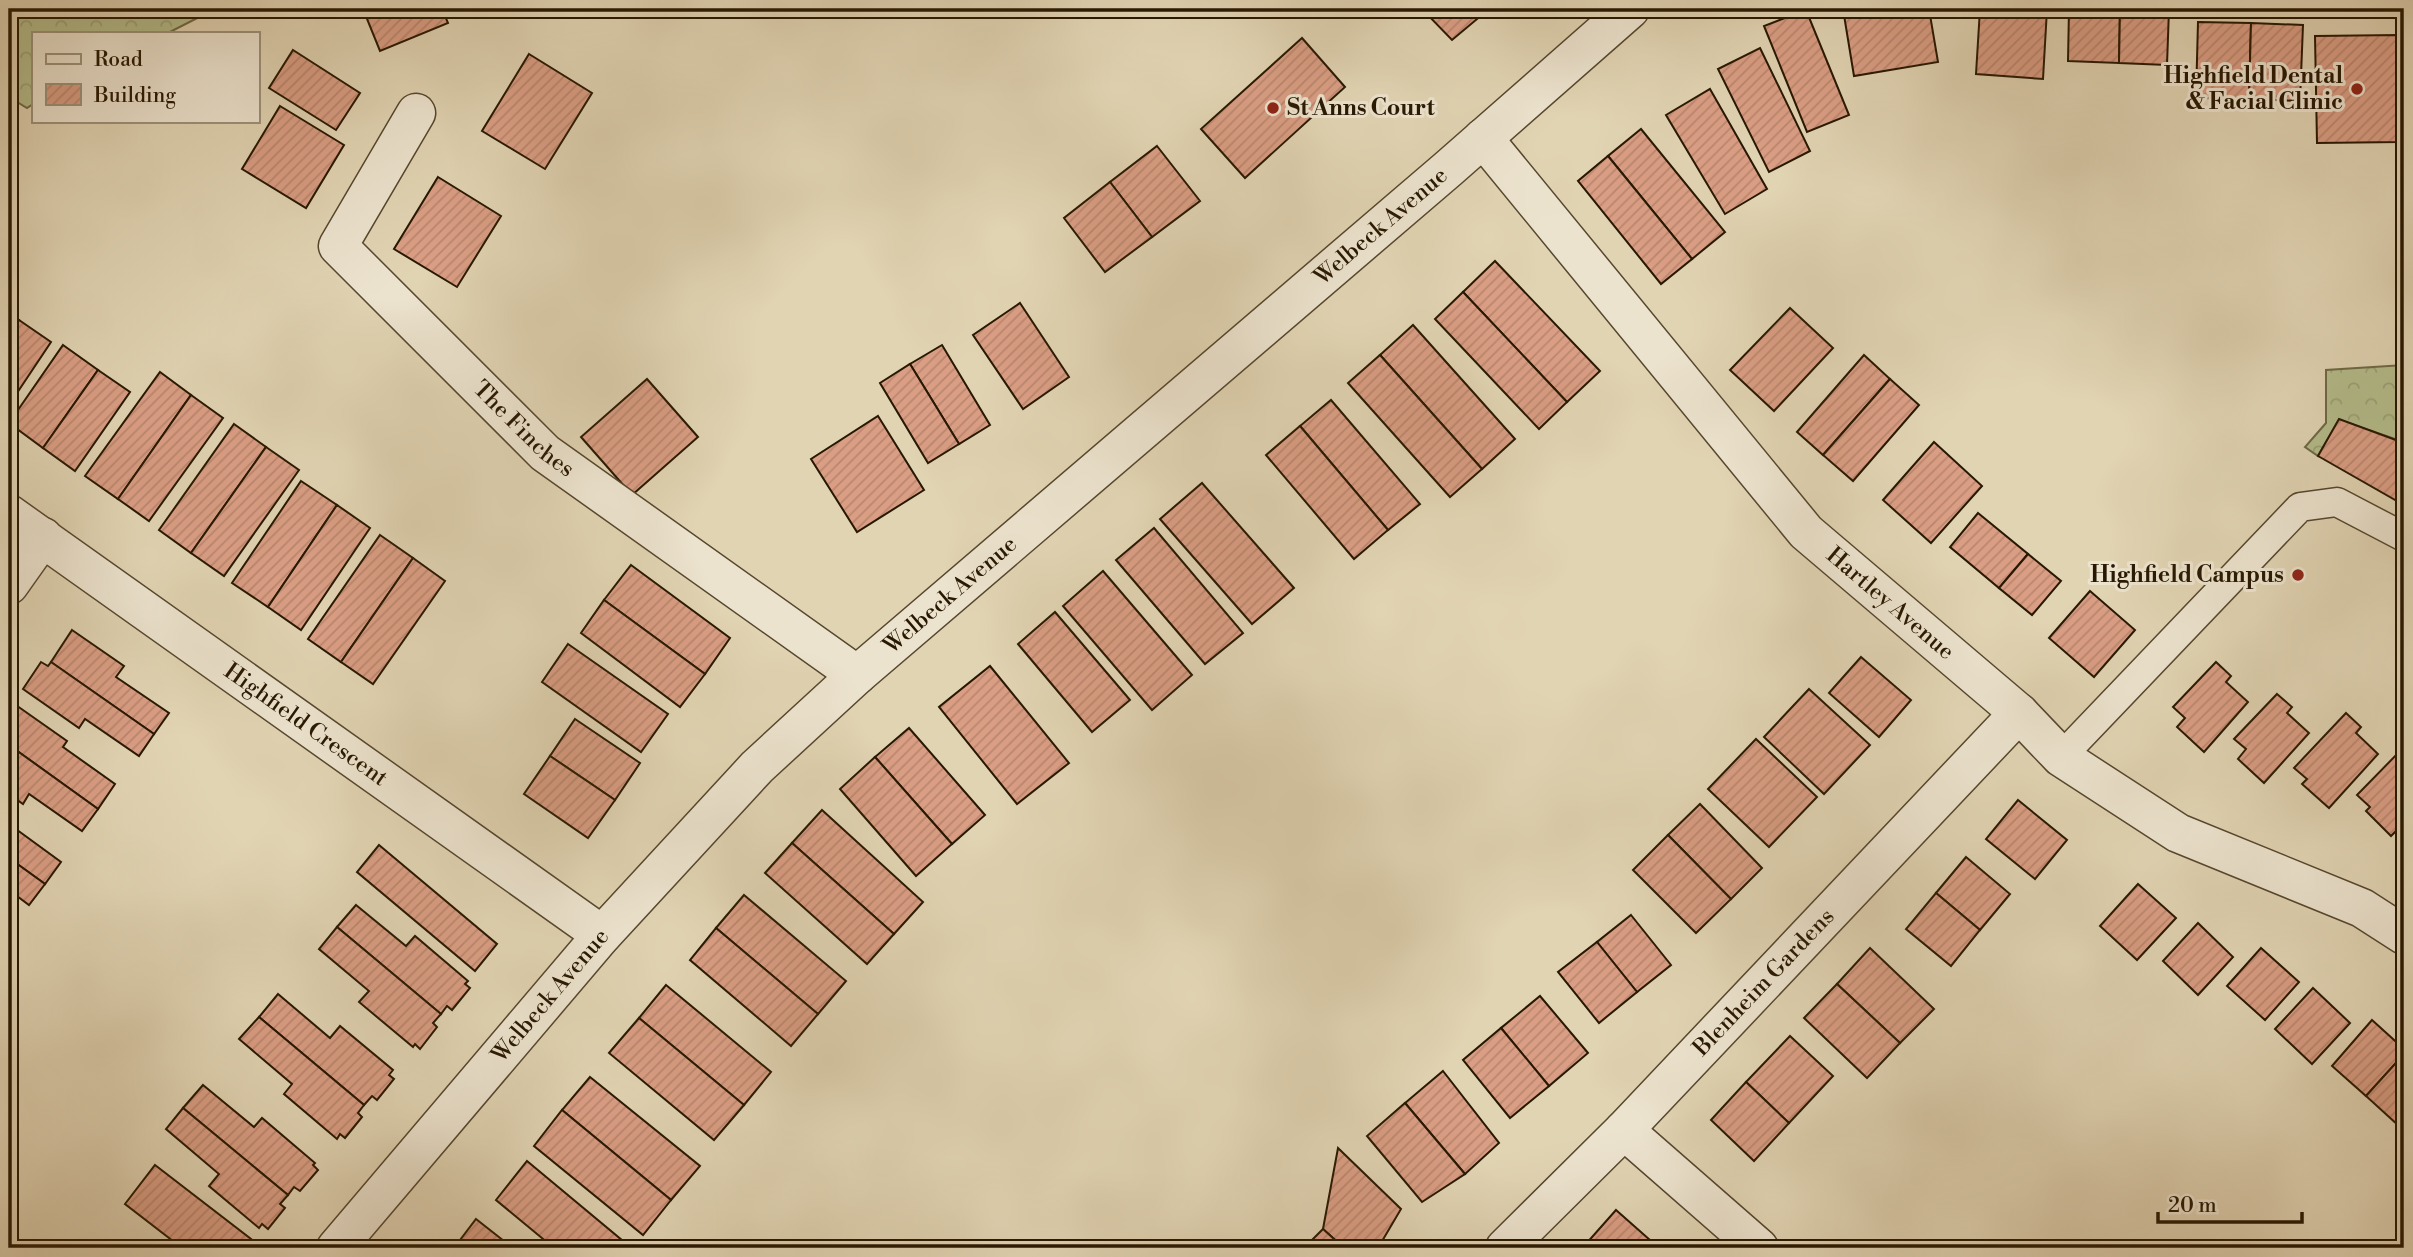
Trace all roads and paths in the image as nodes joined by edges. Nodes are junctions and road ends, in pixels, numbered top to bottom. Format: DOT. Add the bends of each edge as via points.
graph roads {
  1 [pos="1630,9"];
  2 [pos="416,113"];
  3 [pos="1483,138"];
  4 [pos="9,513"];
  5 [pos="43,537"];
  6 [pos="2404,537"];
  7 [pos="9,585"];
  8 [pos="857,676"];
  9 [pos="2019,713"];
  10 [pos="2061,757"];
  11 [pos="602,934"];
  12 [pos="2404,935"];
  13 [pos="1624,1130"];
  14 [pos="336,1248"];
  15 [pos="1505,1248"];
  16 [pos="1759,1248"];
  1 -- 3 [label="street, Welbeck Avenue"];
  2 -- 8 [label="street, The Finches" via="338,246 545,453"];
  3 -- 8 [label="street, Welbeck Avenue"];
  3 -- 9 [label="street, Hartley Avenue" via="1806,532"];
  4 -- 5 [label="street, Highfield Crescent"];
  5 -- 7 [label="street"];
  5 -- 11 [label="street, Highfield Crescent"];
  6 -- 10 [label="lane" via="2337,502 2300,507"];
  8 -- 11 [label="street, Welbeck Avenue" via="724,799"];
  9 -- 10 [label="street, Hartley Avenue"];
  9 -- 13 [label="street, Blenheim Gardens"];
  10 -- 12 [label="street, Hartley Avenue" via="2178,833 2362,908"];
  11 -- 14 [label="street, Welbeck Avenue"];
  13 -- 15 [label="street, Blenheim Gardens"];
  13 -- 16 [label="street"];
}
